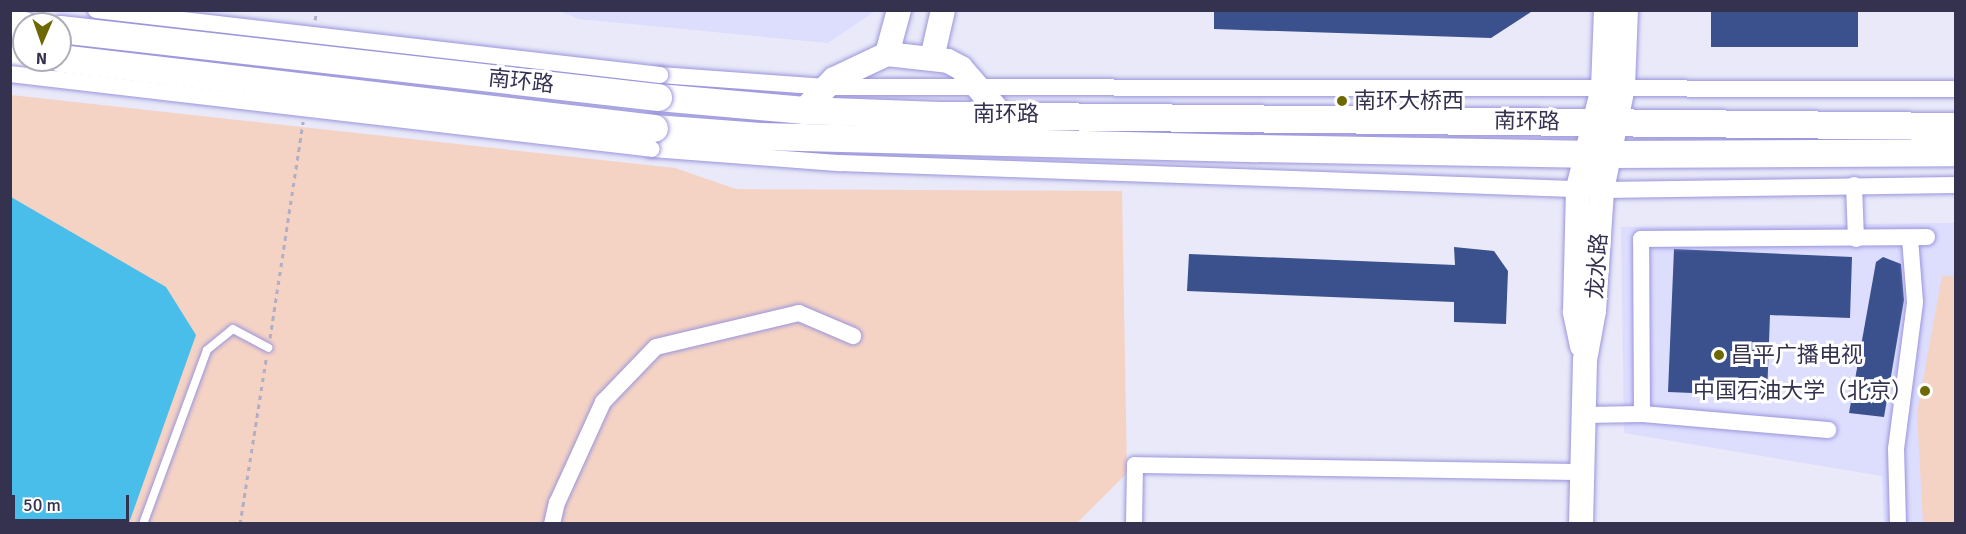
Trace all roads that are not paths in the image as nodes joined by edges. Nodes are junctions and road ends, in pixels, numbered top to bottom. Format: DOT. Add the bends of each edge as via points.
graph roads {
  1 [pos="96,10"];
  2 [pos="899,10"];
  3 [pos="943,10"];
  4 [pos="1606,10"];
  5 [pos="1626,10"];
  6 [pos="72,30"];
  7 [pos="887,54"];
  8 [pos="932,58"];
  9 [pos="72,60"];
  10 [pos="10,74"];
  11 [pos="659,86"];
  12 [pos="826,87"];
  13 [pos="978,88"];
  14 [pos="1612,88"];
  15 [pos="1956,89"];
  16 [pos="804,110"];
  17 [pos="1000,114"];
  18 [pos="1605,122"];
  19 [pos="1956,126"];
  20 [pos="653,138"];
  21 [pos="1956,152"];
  22 [pos="1598,153"];
  23 [pos="1956,184"];
  24 [pos="1854,185"];
  25 [pos="1578,188"];
  26 [pos="1602,190"];
  27 [pos="1856,239"];
  28 [pos="853,336"];
  29 [pos="268,348"];
  30 [pos="1585,360"];
  31 [pos="1642,414"];
  32 [pos="1586,415"];
  33 [pos="1828,430"];
  34 [pos="1583,472"];
  35 [pos="143,524"];
  36 [pos="552,524"];
  37 [pos="1134,524"];
  38 [pos="1581,524"];
  39 [pos="1898,524"];
  1 -- 11 [label="street, bridge"];
  2 -- 7 [label="street"];
  3 -- 8 [label="street"];
  4 -- 14 [label="street, 龙水路"];
  5 -- 14 [label="street, 龙水路"];
  6 -- 11 [label="main road, 南环路, bridge"];
  7 -- 8 [label="street"];
  7 -- 12 [label="street" via="834,79"];
  8 -- 13 [label="street" via="961,68"];
  9 -- 20 [label="main road, 南环路, bridge"];
  10 -- 20 [label="street, bridge"];
  11 -- 12 [label="street"];
  11 -- 16 [label="main road, 南环路"];
  12 -- 13 [label="street"];
  12 -- 16 [label="street"];
  13 -- 14 [label="street"];
  13 -- 17 [label="street"];
  14 -- 15 [label="street"];
  14 -- 18 [label="street, 龙水路"];
  16 -- 17 [label="main road, 南环路"];
  17 -- 18 [label="main road, 南环路"];
  18 -- 19 [label="main road, 南环路"];
  18 -- 22 [label="street, 龙水路"];
  20 -- 22 [label="main road, 南环路" via="760,136"];
  20 -- 25 [label="street" via="840,163"];
  21 -- 22 [label="main road, 南环路"];
  22 -- 25 [label="street"];
  22 -- 26 [label="street, 龙水路"];
  23 -- 24 [label="street"];
  24 -- 26 [label="street"];
  24 -- 27 [label="street"];
  25 -- 26 [label="street"];
  25 -- 30 [label="street" via="1575,312"];
  26 -- 30 [label="street, 龙水路" via="1593,311"];
  27 -- 31 [label="street" via="1641,239"];
  27 -- 39 [label="street" via="1918,238 1915,302 1896,449"];
  28 -- 36 [label="street" via="799,313 656,347 603,402 557,503"];
  29 -- 35 [label="lane" via="233,329 207,350"];
  30 -- 32 [label="street, 龙水路"];
  31 -- 32 [label="street"];
  31 -- 33 [label="street"];
  32 -- 34 [label="street, 龙水路"];
  34 -- 37 [label="street" via="1135,465"];
  34 -- 38 [label="street, 龙水路"];
}
